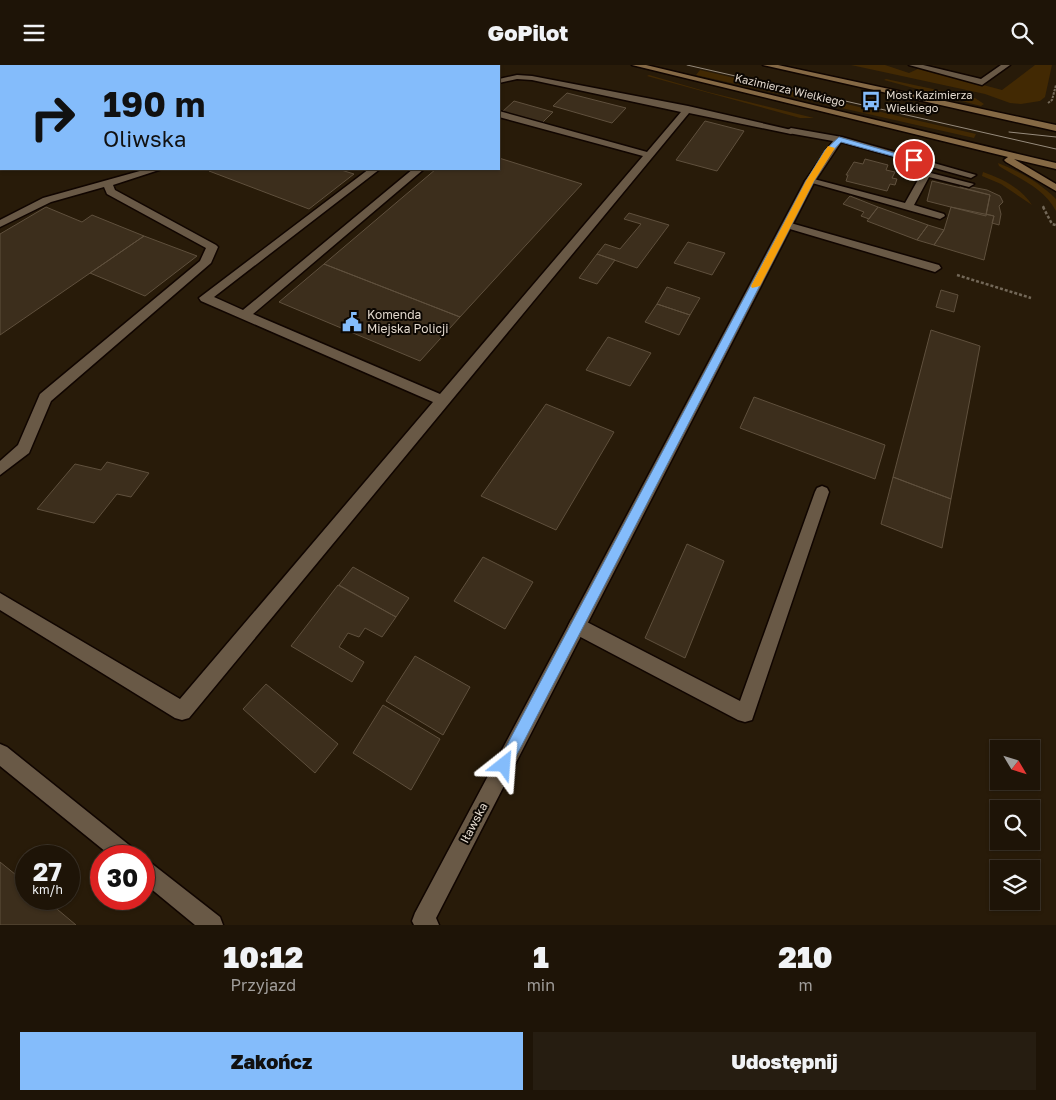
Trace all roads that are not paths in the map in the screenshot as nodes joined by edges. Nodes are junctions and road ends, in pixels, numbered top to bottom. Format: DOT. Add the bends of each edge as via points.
graph roads {
  1 [pos="636,65"];
  2 [pos="767,65"];
  3 [pos="913,65"];
  4 [pos="1006,65"];
  5 [pos="500,81"];
  6 [pos="688,109"];
  7 [pos="500,115"];
  8 [pos="1056,117"];
  9 [pos="1020,120"];
  10 [pos="1056,128"];
  11 [pos="839,139"];
  12 [pos="988,149"];
  13 [pos="649,155"];
  14 [pos="1056,166"];
  15 [pos="153,170"];
  16 [pos="374,170"];
  17 [pos="418,170"];
  18 [pos="810,181"];
  19 [pos="107,183"];
  20 [pos="1056,189"];
  21 [pos="908,207"];
  22 [pos="940,215"];
  23 [pos="0,224"];
  24 [pos="787,225"];
  25 [pos="935,268"];
  26 [pos="244,315"];
  27 [pos="442,400"];
  28 [pos="0,469"];
  29 [pos="822,492"];
  30 [pos="0,601"];
  31 [pos="577,626"];
  32 [pos="0,754"];
  33 [pos="113,845"];
  34 [pos="155,879"];
  35 [pos="424,924"];
  36 [pos="212,925"];
  1 -- 12 [label="main road, Kazimierza Wielkiego"];
  2 -- 9 [label="main road, Kazimierza Wielkiego"];
  3 -- 4 [label="street" via="982,82"];
  5 -- 6 [label="street" via="532,78 632,101"];
  6 -- 11 [label="street"];
  6 -- 13 [label="street"];
  7 -- 13 [label="street"];
  8 -- 9 [label="main road"];
  9 -- 10 [label="main road, Kazimierza Wielkiego"];
  11 -- 18 [label="street, Iławska"];
  11 -- 21 [label="street" via="970,179 926,173"];
  12 -- 14 [label="main road, Kazimierza Wielkiego"];
  12 -- 20 [label="main road"];
  13 -- 27 [label="street"];
  15 -- 19 [label="street"];
  16 -- 26 [label="street" via="205,298"];
  17 -- 26 [label="street"];
  18 -- 21 [label="street"];
  18 -- 24 [label="street, Iławska"];
  19 -- 23 [label="street" via="47,200"];
  19 -- 28 [label="street" via="111,192 212,247 205,263 45,398 24,449"];
  21 -- 22 [label="street"];
  24 -- 25 [label="street"];
  24 -- 31 [label="street, Iławska"];
  26 -- 27 [label="street"];
  27 -- 30 [label="street" via="182,711"];
  29 -- 31 [label="street" via="745,713"];
  31 -- 35 [label="street, Iławska"];
  32 -- 33 [label="street"];
  34 -- 36 [label="street"];
}
